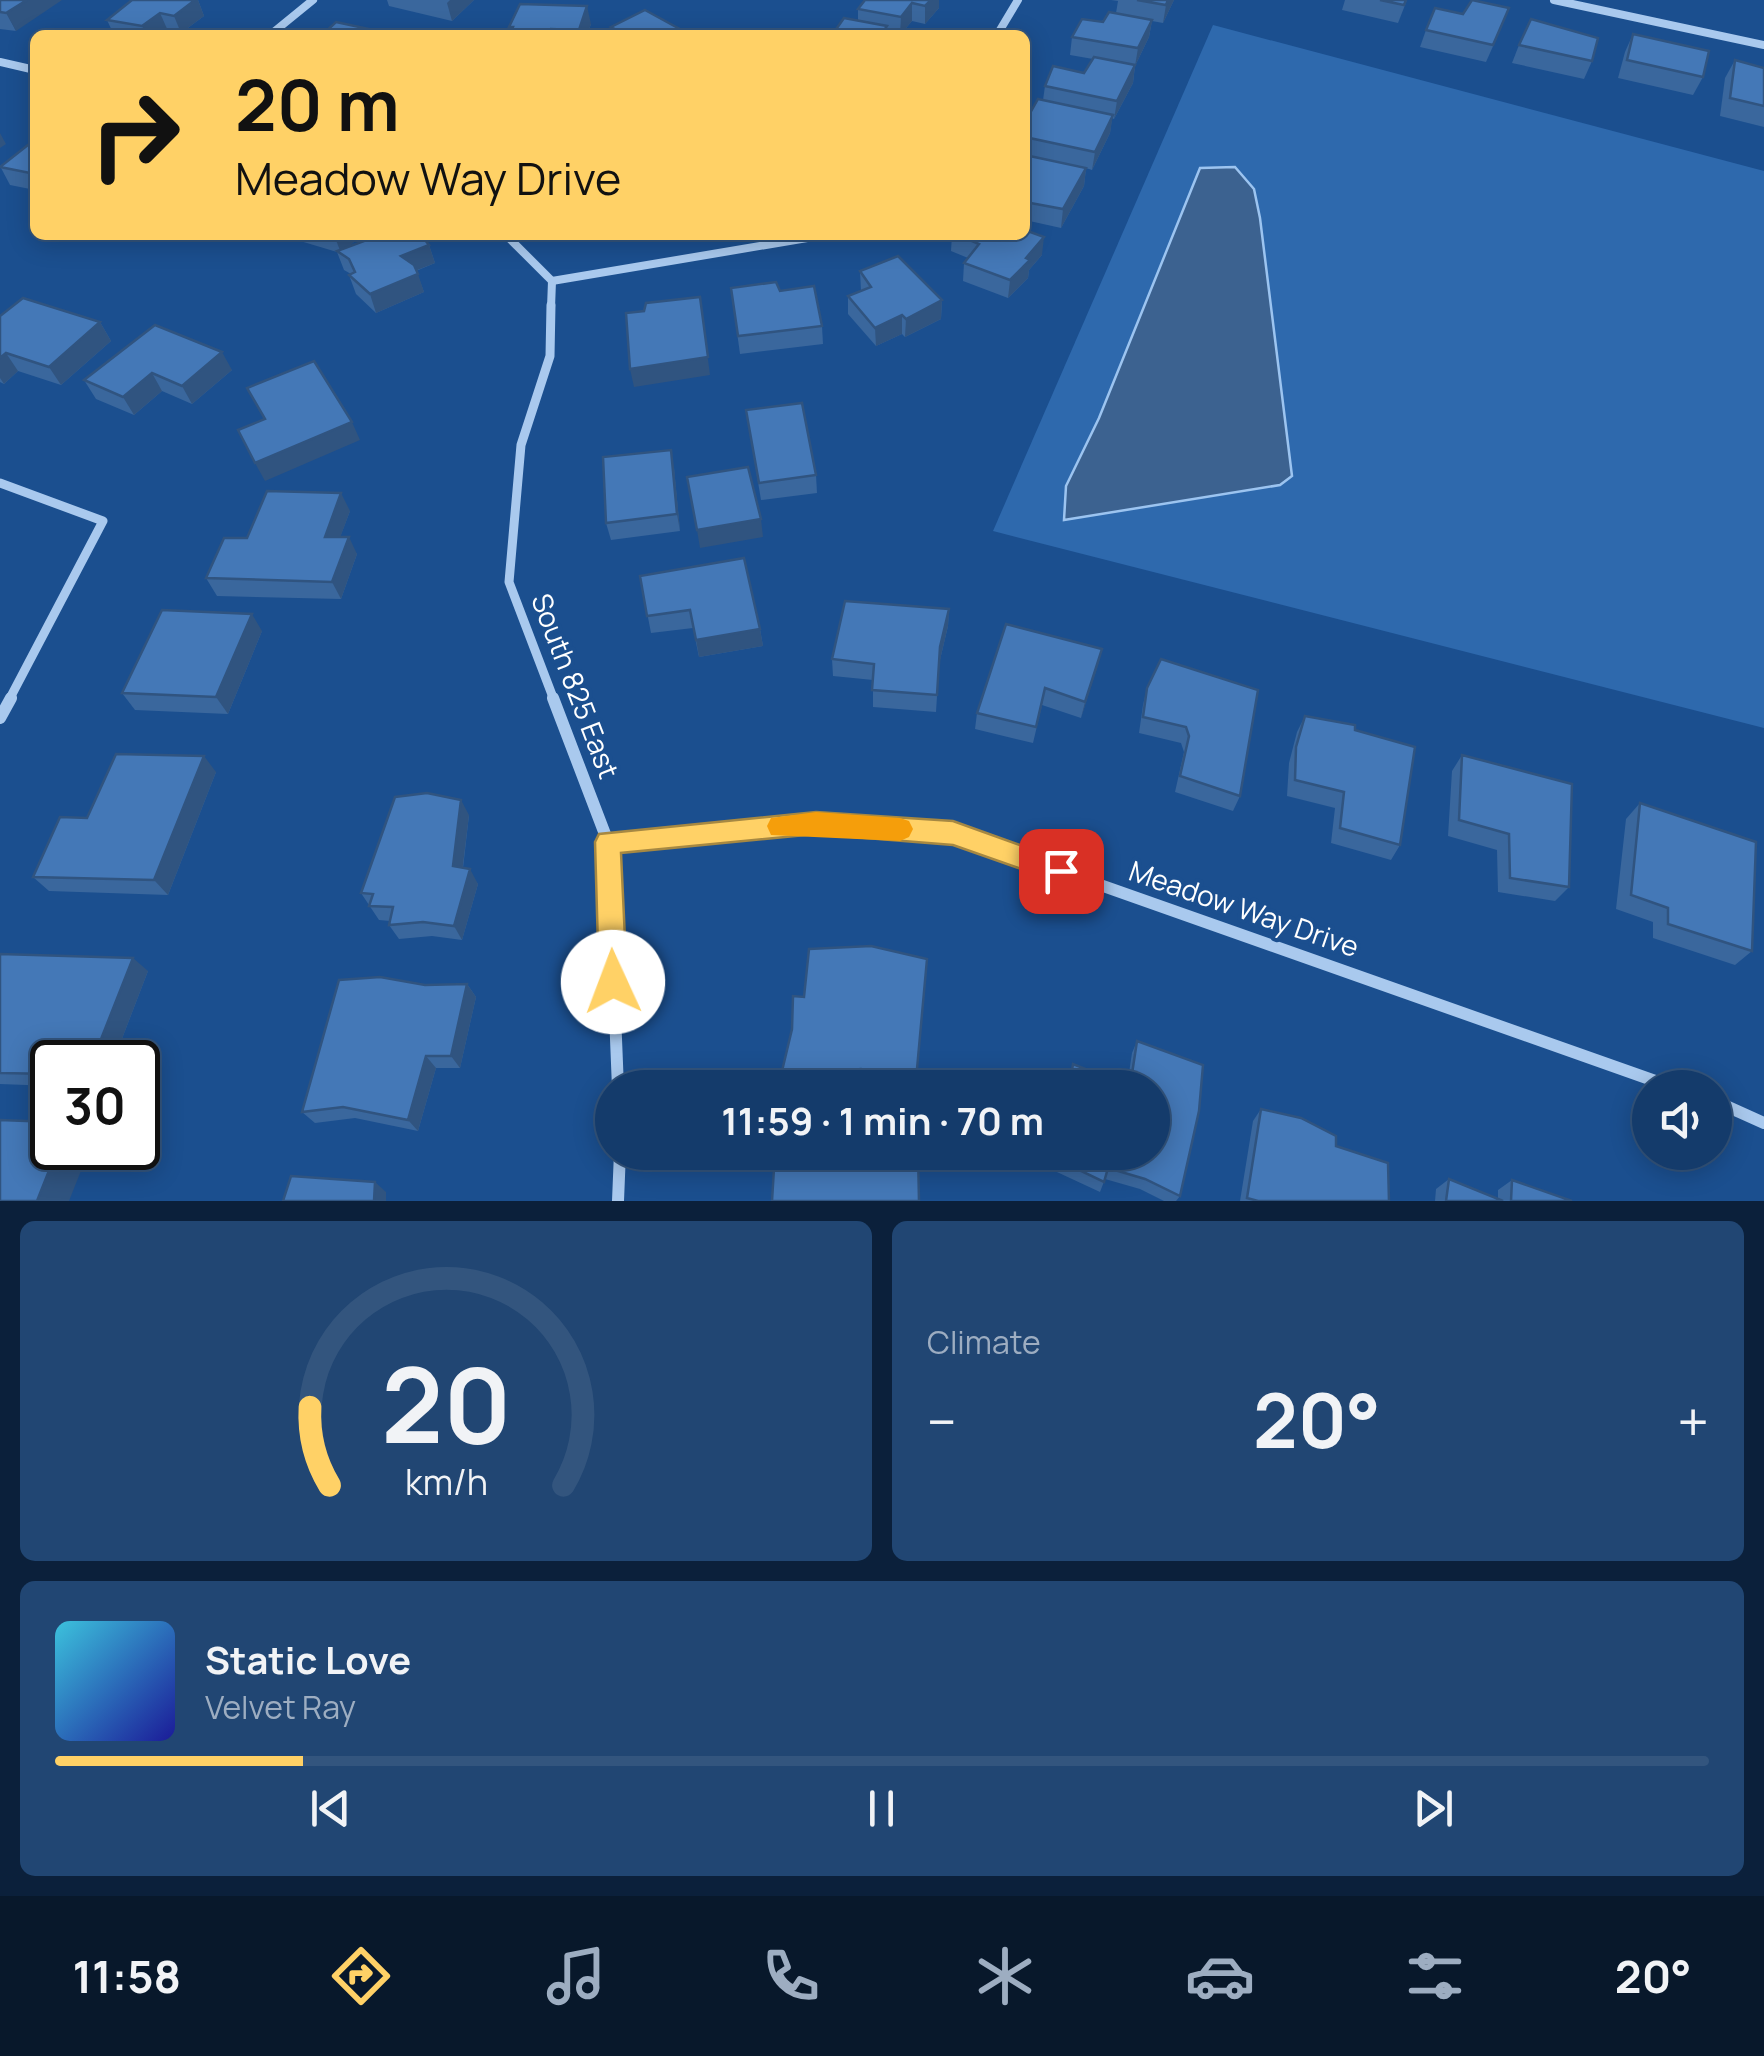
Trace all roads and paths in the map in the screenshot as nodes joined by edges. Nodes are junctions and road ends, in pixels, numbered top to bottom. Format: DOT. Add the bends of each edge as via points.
graph roads {
  1 [pos="312,0"];
  2 [pos="1018,0"];
  3 [pos="1554,0"];
  4 [pos="276,30"];
  5 [pos="1000,30"];
  6 [pos="1764,45"];
  7 [pos="0,62"];
  8 [pos="30,69"];
  9 [pos="511,240"];
  10 [pos="796,240"];
  11 [pos="552,281"];
  12 [pos="0,483"];
  13 [pos="0,718"];
  14 [pos="608,842"];
  15 [pos="617,1070"];
  16 [pos="1632,1073"];
  17 [pos="1732,1110"];
  18 [pos="1764,1124"];
  19 [pos="619,1170"];
  20 [pos="618,1201"];
  1 -- 4 [label="street"];
  2 -- 5 [label="street"];
  3 -- 6 [label="street"];
  7 -- 8 [label="street"];
  9 -- 11 [label="street"];
  10 -- 11 [label="street"];
  11 -- 14 [label="street, South 825 East" via="550,356 522,445 509,582"];
  12 -- 13 [label="street" via="102,520"];
  14 -- 15 [label="street, South 825 East"];
  14 -- 16 [label="street, Meadow Way Drive" via="816,823 953,833"];
  17 -- 18 [label="street"];
  19 -- 20 [label="street"];
}
